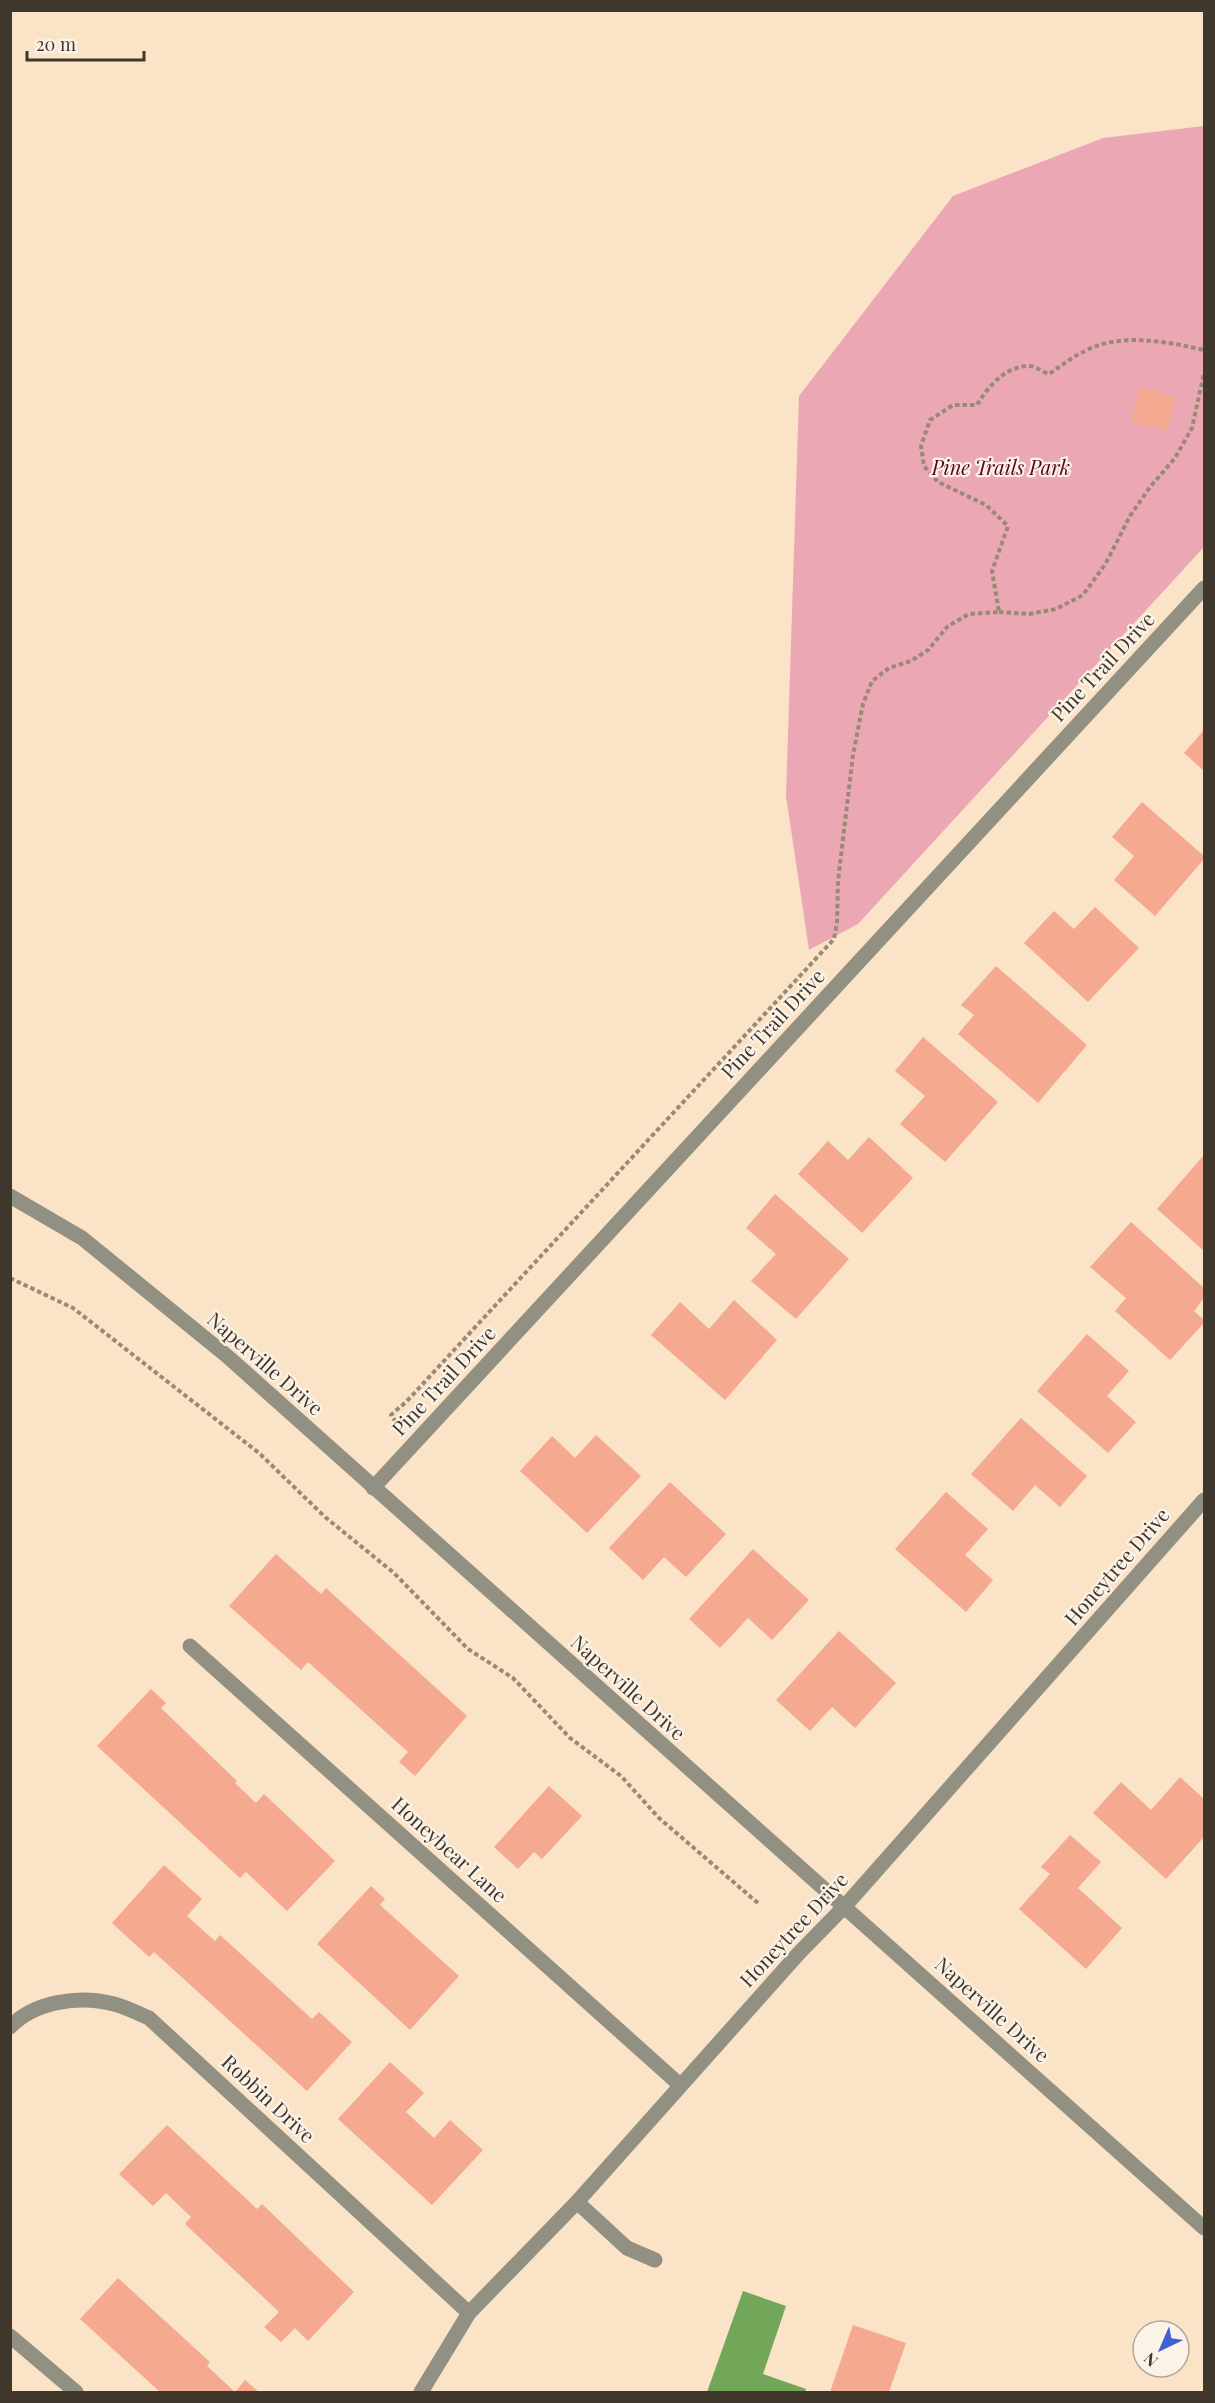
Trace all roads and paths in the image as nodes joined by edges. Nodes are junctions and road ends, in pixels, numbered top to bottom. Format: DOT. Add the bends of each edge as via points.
graph roads {
  1 [pos="1204,350"];
  2 [pos="1204,373"];
  3 [pos="1204,588"];
  4 [pos="999,612"];
  5 [pos="10,1197"];
  6 [pos="10,1278"];
  7 [pos="397,1423"];
  8 [pos="373,1488"];
  9 [pos="1204,1500"];
  10 [pos="190,1646"];
  11 [pos="759,1904"];
  12 [pos="845,1906"];
  13 [pos="10,2027"];
  14 [pos="680,2085"];
  15 [pos="577,2202"];
  16 [pos="1204,2228"];
  17 [pos="655,2260"];
  18 [pos="469,2313"];
  19 [pos="10,2336"];
  20 [pos="76,2392"];
  21 [pos="421,2392"];
  1 -- 4 [label="path" via="1171,342 1119,341 1086,350 1049,374 1029,365 1008,371 988,386 977,405 953,405 930,420 921,446 924,466 938,483 986,505 1008,526 992,571"];
  2 -- 4 [label="path" via="1192,428 1175,458 1130,516 1106,563 1083,595 1056,609 1029,614"];
  3 -- 8 [label="street, Pine Trail Drive"];
  4 -- 7 [label="path" via="969,614 948,626 928,650 889,668 872,681 853,755 834,939 391,1415"];
  5 -- 8 [label="street, Naperville Drive" via="91,1246 227,1356"];
  6 -- 11 [label="path" via="73,1308 259,1453 325,1517 394,1573 468,1649 513,1678 570,1738 621,1776 659,1818"];
  8 -- 12 [label="street, Naperville Drive"];
  9 -- 12 [label="street, Honeytree Drive"];
  10 -- 14 [label="street, Honeybear Lane"];
  12 -- 14 [label="street, Honeytree Drive"];
  12 -- 16 [label="street, Naperville Drive"];
  13 -- 18 [label="street, Robbin Drive" via="21,2015 54,2003 82,2001 114,2004 148,2018"];
  14 -- 15 [label="street, Honeytree Drive"];
  15 -- 17 [label="street" via="627,2248"];
  15 -- 18 [label="street, Honeytree Drive"];
  18 -- 21 [label="street, Honeytree Drive"];
  19 -- 20 [label="street"];
}
